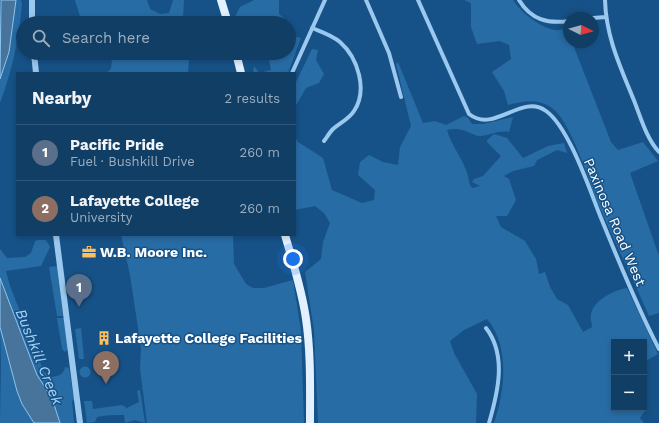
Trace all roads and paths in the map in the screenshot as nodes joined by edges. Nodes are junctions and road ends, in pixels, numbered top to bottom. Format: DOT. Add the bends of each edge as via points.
graph roads {
  1 [pos="32,0"];
  2 [pos="221,0"];
  3 [pos="325,0"];
  4 [pos="366,0"];
  5 [pos="418,0"];
  6 [pos="519,0"];
  7 [pos="605,0"];
  8 [pos="32,16"];
  9 [pos="226,16"];
  10 [pos="606,17"];
  11 [pos="599,18"];
  12 [pos="563,21"];
  13 [pos="312,28"];
  14 [pos="35,60"];
  15 [pos="238,60"];
  16 [pos="36,72"];
  17 [pos="241,72"];
  18 [pos="292,72"];
  19 [pos="401,97"];
  20 [pos="324,141"];
  21 [pos="659,152"];
  22 [pos="56,236"];
  23 [pos="285,236"];
  24 [pos="486,328"];
  25 [pos="659,349"];
  26 [pos="80,423"];
  27 [pos="310,423"];
  28 [pos="489,423"];
  1 -- 8 [label="street"];
  2 -- 9 [label="main road"];
  3 -- 13 [label="street"];
  4 -- 19 [label="street" via="389,53"];
  5 -- 25 [label="street, Paxinosa Road West" via="469,114 475,118 488,120 499,118 525,106 539,107 553,116 560,126"];
  6 -- 12 [label="street" via="544,22"];
  7 -- 10 [label="street"];
  10 -- 11 [label="street"];
  10 -- 21 [label="street" via="619,68 648,134"];
  13 -- 18 [label="street"];
  13 -- 20 [label="street" via="332,37 348,51 360,77 362,90 359,103 353,112 333,129"];
  14 -- 16 [label="street"];
  15 -- 17 [label="main road"];
  22 -- 26 [label="street"];
  23 -- 27 [label="main road" via="306,319"];
  24 -- 28 [label="street" via="494,340 499,366 496,399"];
}
